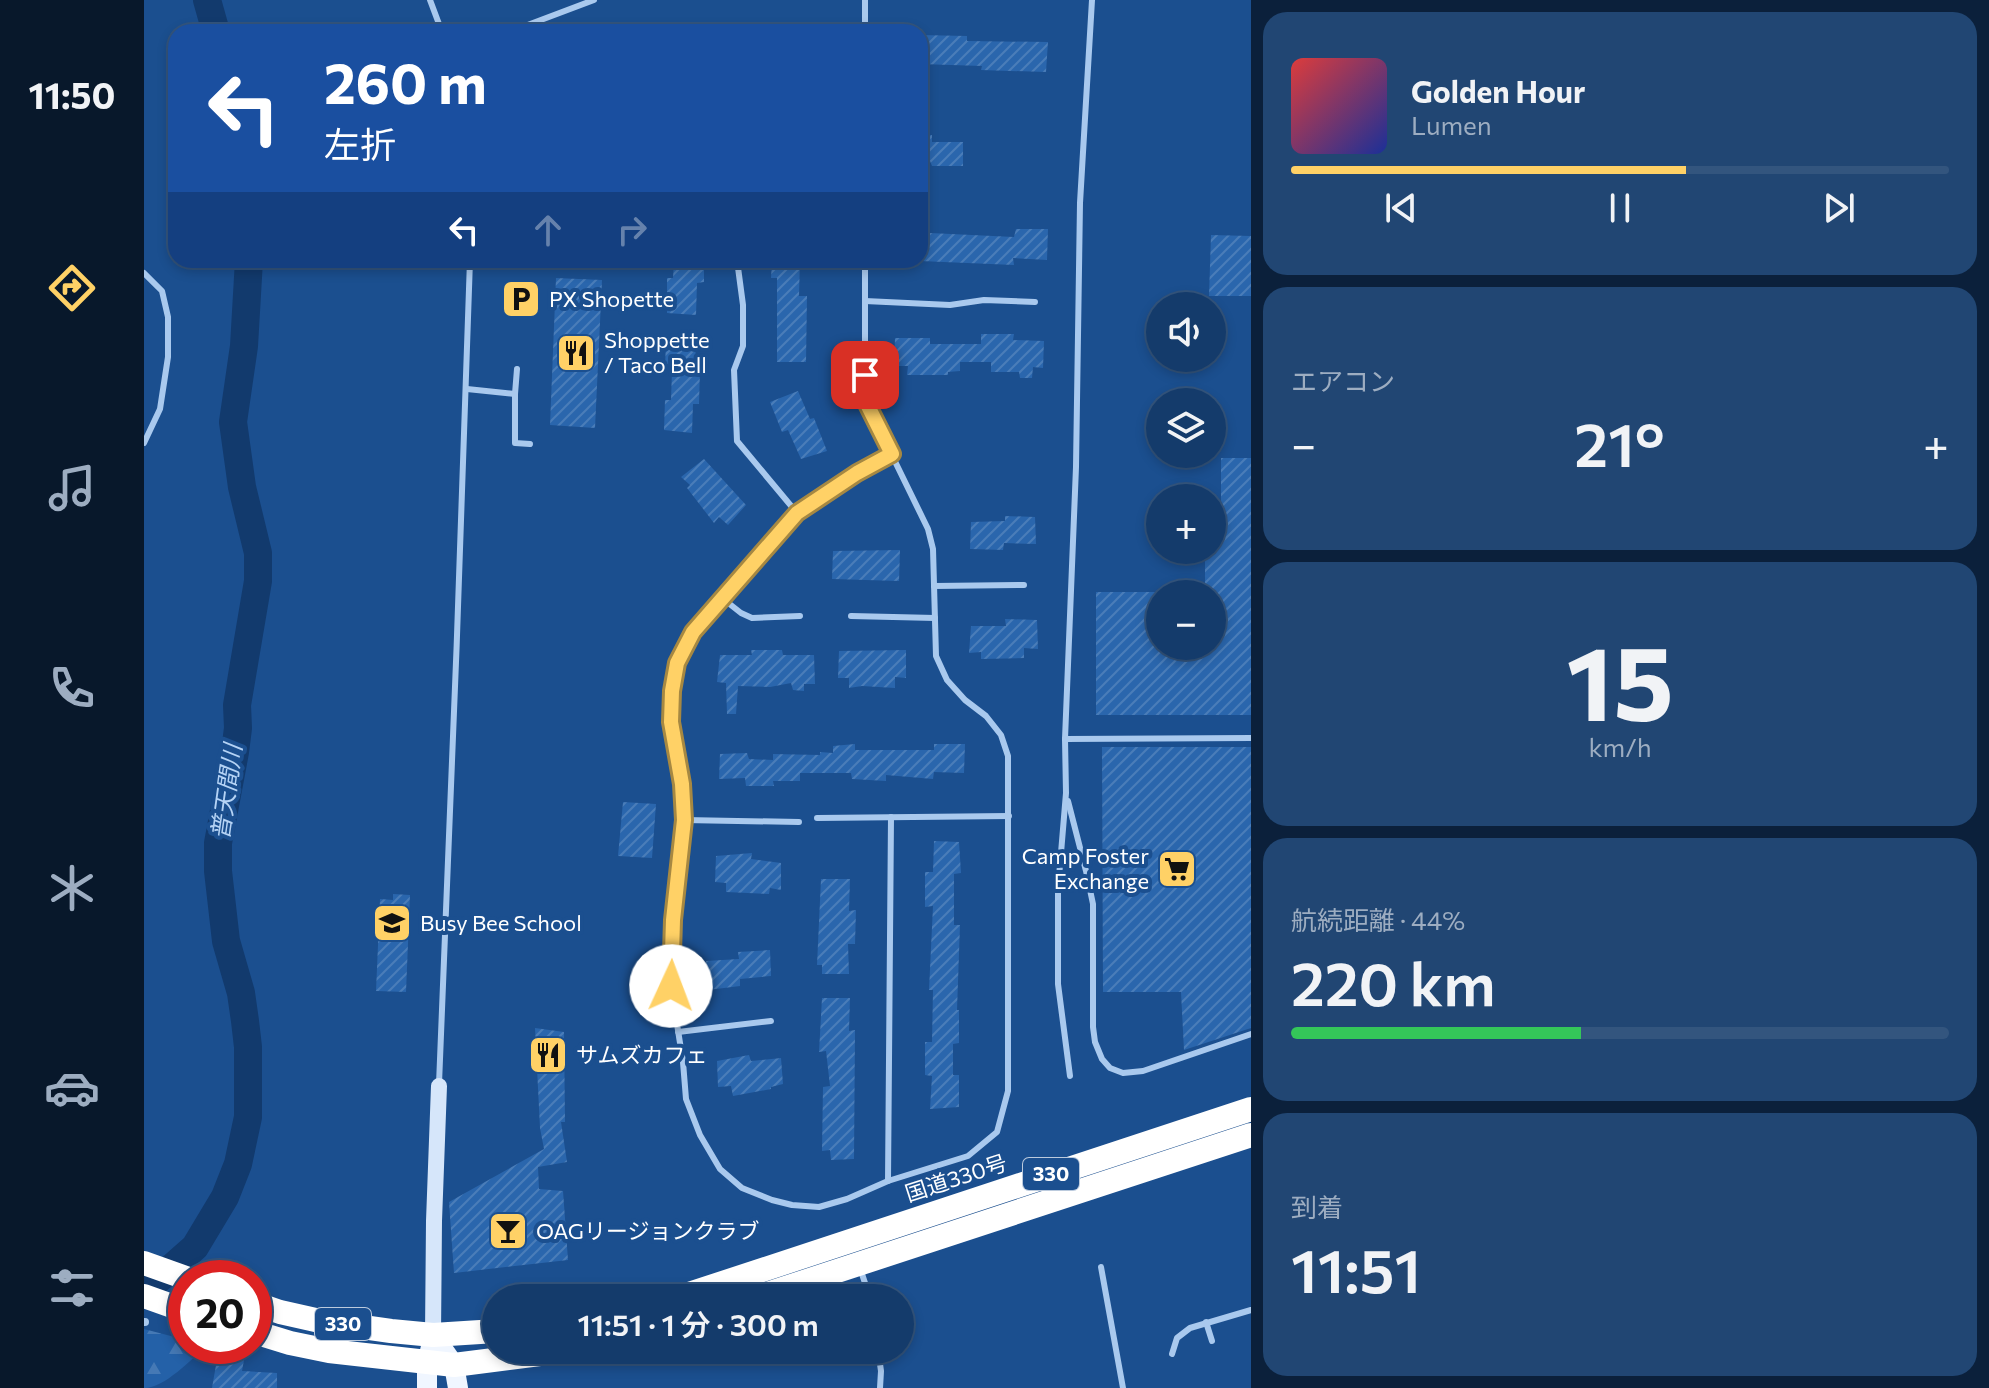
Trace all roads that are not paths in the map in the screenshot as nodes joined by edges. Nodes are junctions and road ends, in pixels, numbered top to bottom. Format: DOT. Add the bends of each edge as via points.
graph roads {
  1 [pos="430,0"];
  2 [pos="594,0"];
  3 [pos="865,0"];
  4 [pos="1092,0"];
  5 [pos="439,24"];
  6 [pos="530,24"];
  7 [pos="865,24"];
  8 [pos="470,268"];
  9 [pos="738,268"];
  10 [pos="865,268"];
  11 [pos="144,273"];
  12 [pos="865,301"];
  13 [pos="1035,302"];
  14 [pos="517,369"];
  15 [pos="467,389"];
  16 [pos="515,394"];
  17 [pos="144,443"];
  18 [pos="530,444"];
  19 [pos="892,454"];
  20 [pos="797,513"];
  21 [pos="1024,585"];
  22 [pos="934,586"];
  23 [pos="722,598"];
  24 [pos="800,616"];
  25 [pos="851,616"];
  26 [pos="935,618"];
  27 [pos="1251,738"];
  28 [pos="1065,739"];
  29 [pos="1066,793"];
  30 [pos="1009,816"];
  31 [pos="891,817"];
  32 [pos="817,818"];
  33 [pos="684,820"];
  34 [pos="799,822"];
  35 [pos="771,1021"];
  36 [pos="678,1032"];
  37 [pos="1251,1034"];
  38 [pos="1070,1076"];
  39 [pos="439,1086"];
  40 [pos="1251,1109"];
  41 [pos="1251,1135"];
  42 [pos="888,1181"];
  43 [pos="852,1240"];
  44 [pos="144,1263"];
  45 [pos="859,1265"];
  46 [pos="1101,1267"];
  47 [pos="168,1272"];
  48 [pos="719,1284"];
  49 [pos="799,1284"];
  50 [pos="865,1284"];
  51 [pos="144,1296"];
  52 [pos="168,1305"];
  53 [pos="272,1309"];
  54 [pos="1251,1311"];
  55 [pos="1206,1322"];
  56 [pos="482,1332"];
  57 [pos="433,1335"];
  58 [pos="272,1338"];
  59 [pos="1212,1341"];
  60 [pos="1172,1354"];
  61 [pos="427,1363"];
  62 [pos="511,1364"];
  63 [pos="880,1364"];
  64 [pos="456,1377"];
  65 [pos="427,1388"];
  66 [pos="880,1388"];
  67 [pos="1123,1388"];
  1 -- 5 [label="lane"];
  2 -- 6 [label="lane"];
  3 -- 7 [label="lane"];
  4 -- 28 [label="lane" via="1080,203"];
  8 -- 15 [label="lane"];
  9 -- 20 [label="lane" via="743,346 734,370 737,441"];
  10 -- 12 [label="lane"];
  11 -- 17 [label="lane" via="162,291 168,317 160,409"];
  12 -- 13 [label="lane"];
  12 -- 19 [label="lane" via="865,400"];
  14 -- 16 [label="lane"];
  15 -- 16 [label="lane"];
  15 -- 39 [label="lane"];
  16 -- 18 [label="lane" via="515,443"];
  19 -- 20 [label="lane"];
  19 -- 22 [label="lane" via="928,529"];
  20 -- 23 [label="lane"];
  21 -- 22 [label="lane"];
  22 -- 26 [label="lane"];
  23 -- 24 [label="lane" via="752,618"];
  23 -- 33 [label="lane" via="693,632 677,663 672,691"];
  25 -- 26 [label="lane"];
  26 -- 30 [label="lane" via="936,656 947,680 1001,735 1008,756"];
  27 -- 28 [label="lane"];
  28 -- 29 [label="lane"];
  29 -- 37 [label="lane" via="1093,904 1093,1027 1102,1059 1123,1073 1143,1071"];
  29 -- 38 [label="lane" via="1058,984"];
  30 -- 31 [label="lane"];
  30 -- 42 [label="lane" via="1008,1091 1001,1121 997,1132 968,1156"];
  31 -- 32 [label="lane"];
  31 -- 42 [label="lane"];
  33 -- 34 [label="lane"];
  33 -- 36 [label="lane" via="671,986"];
  35 -- 36 [label="lane"];
  36 -- 42 [label="lane" via="686,1099 700,1135 720,1169 742,1188 792,1205 819,1207"];
  39 -- 57 [label="street"];
  40 -- 43 [label="highway, 国道330号 / 330"];
  41 -- 45 [label="highway, 330"];
  43 -- 45 [label="lane"];
  43 -- 48 [label="highway, 国道330号 / 330"];
  44 -- 47 [label="highway"];
  45 -- 49 [label="highway, 330"];
  45 -- 50 [label="lane"];
  46 -- 67 [label="lane"];
  51 -- 52 [label="highway"];
  53 -- 57 [label="highway, 330" via="320,1321"];
  54 -- 55 [label="lane"];
  55 -- 59 [label="lane"];
  55 -- 60 [label="lane" via="1177,1338"];
  56 -- 57 [label="highway, 330"];
  57 -- 61 [label="main road"];
  57 -- 64 [label="main road"];
  58 -- 61 [label="highway, 330" via="329,1351"];
  61 -- 64 [label="highway, 330"];
  61 -- 65 [label="main road"];
  62 -- 64 [label="highway, 330"];
  63 -- 66 [label="lane"];
}
